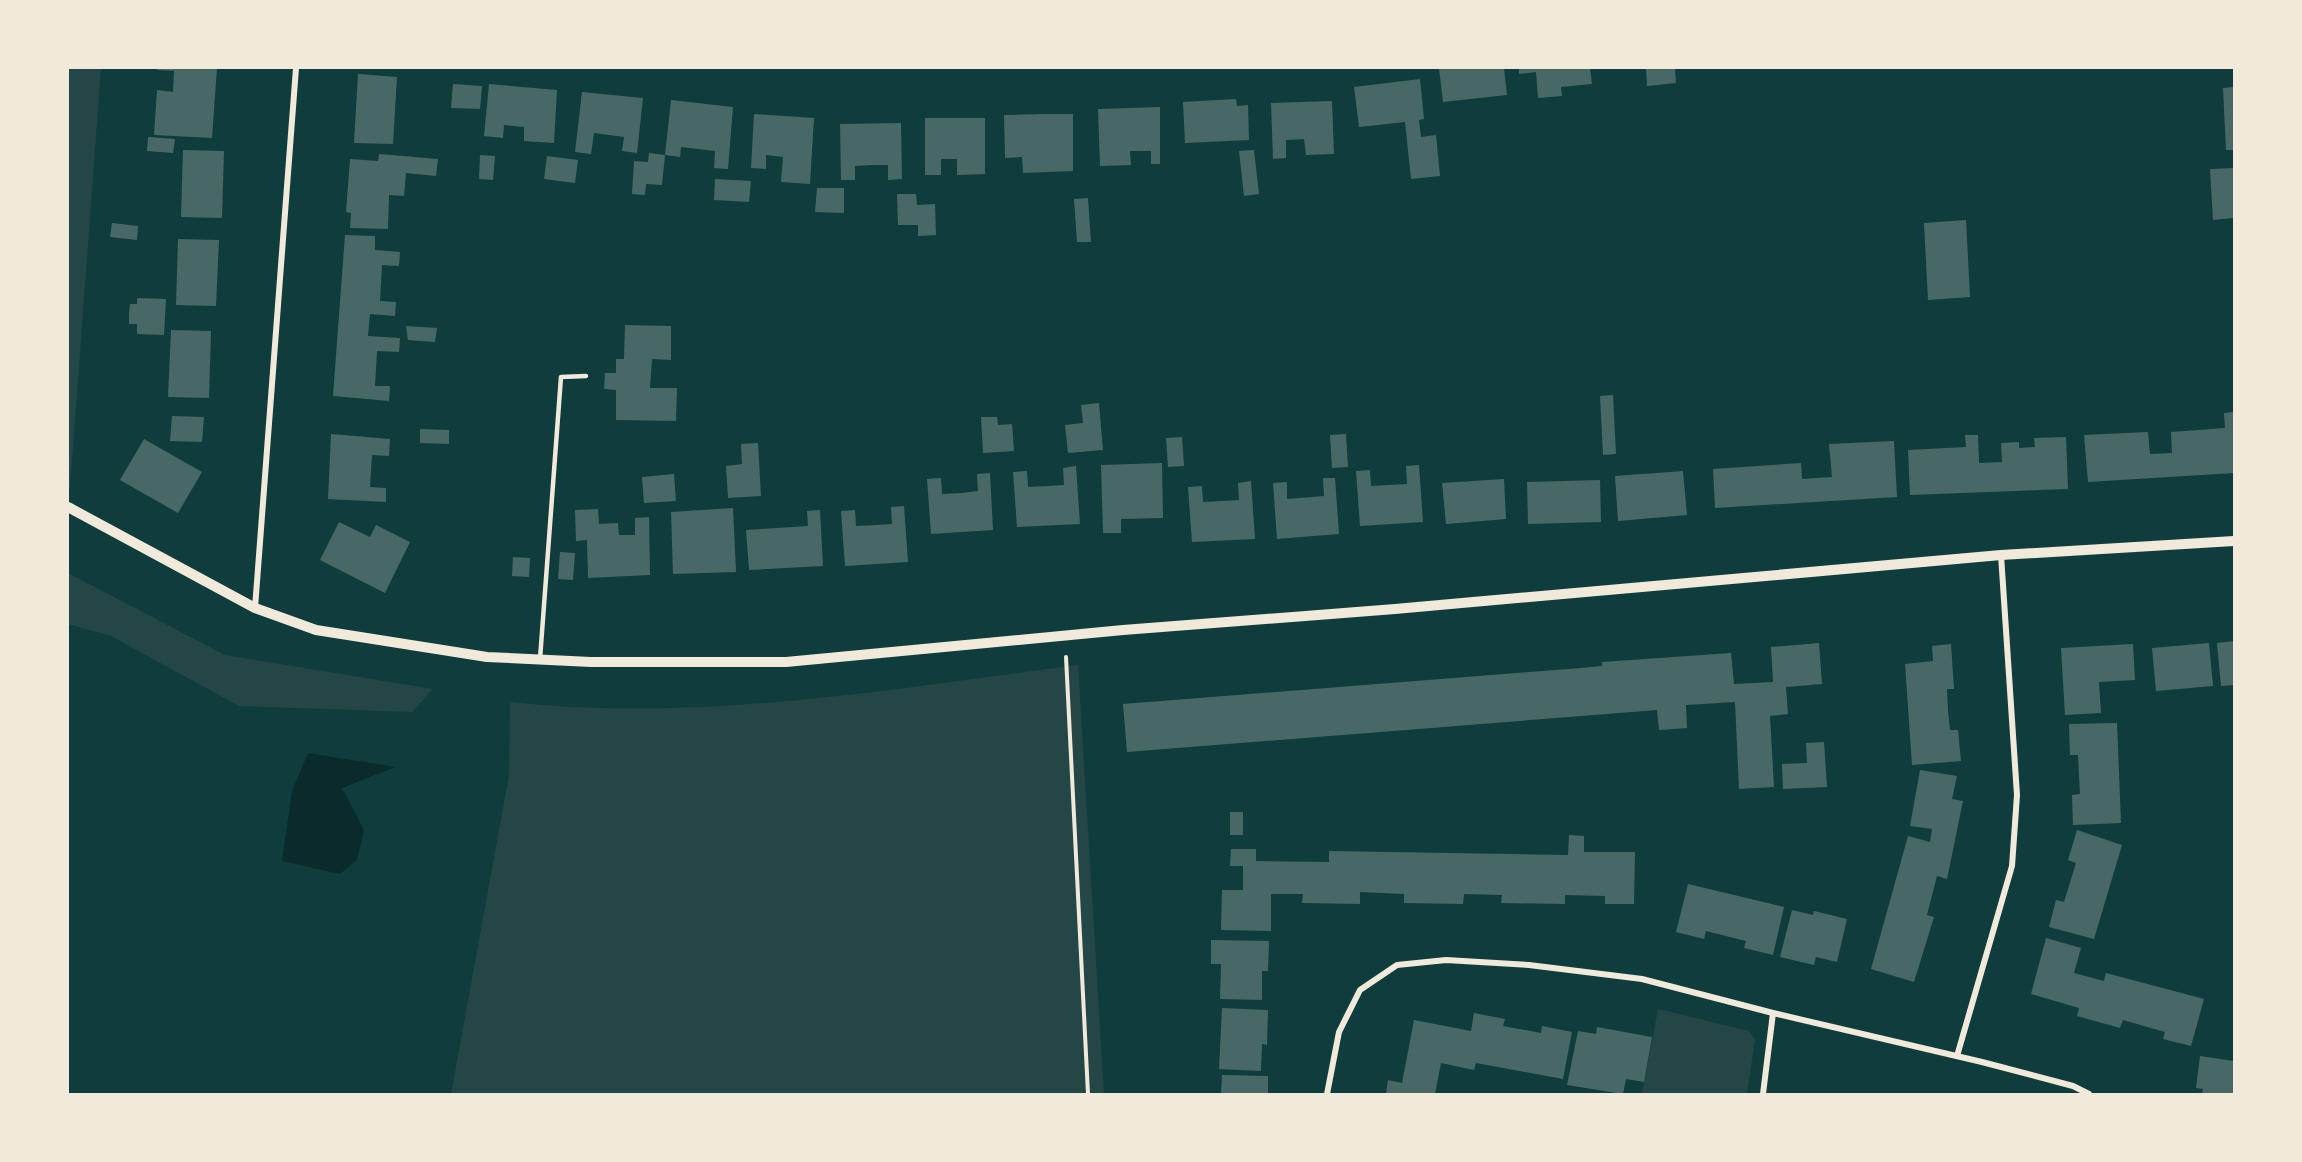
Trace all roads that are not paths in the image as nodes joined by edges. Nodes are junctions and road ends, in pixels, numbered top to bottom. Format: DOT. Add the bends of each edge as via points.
graph roads {
  1 [pos="296,68"];
  2 [pos="586,376"];
  3 [pos="68,507"];
  4 [pos="2235,541"];
  5 [pos="2001,555"];
  6 [pos="255,608"];
  7 [pos="540,659"];
  8 [pos="1773,1013"];
  9 [pos="1957,1056"];
  10 [pos="1327,1095"];
  11 [pos="1762,1095"];
  12 [pos="2089,1095"];
  1 -- 6 [label="street"];
  2 -- 7 [label="lane" via="561,377"];
  3 -- 6 [label="street"];
  4 -- 5 [label="street"];
  5 -- 7 [label="street" via="786,662"];
  5 -- 9 [label="street" via="2017,795 2012,866"];
  6 -- 7 [label="street" via="316,630 487,657"];
  8 -- 9 [label="street"];
  8 -- 10 [label="street" via="1642,979 1529,965 1446,960 1397,965 1360,990 1339,1032"];
  8 -- 11 [label="street"];
  9 -- 12 [label="street" via="2073,1086"];
}
